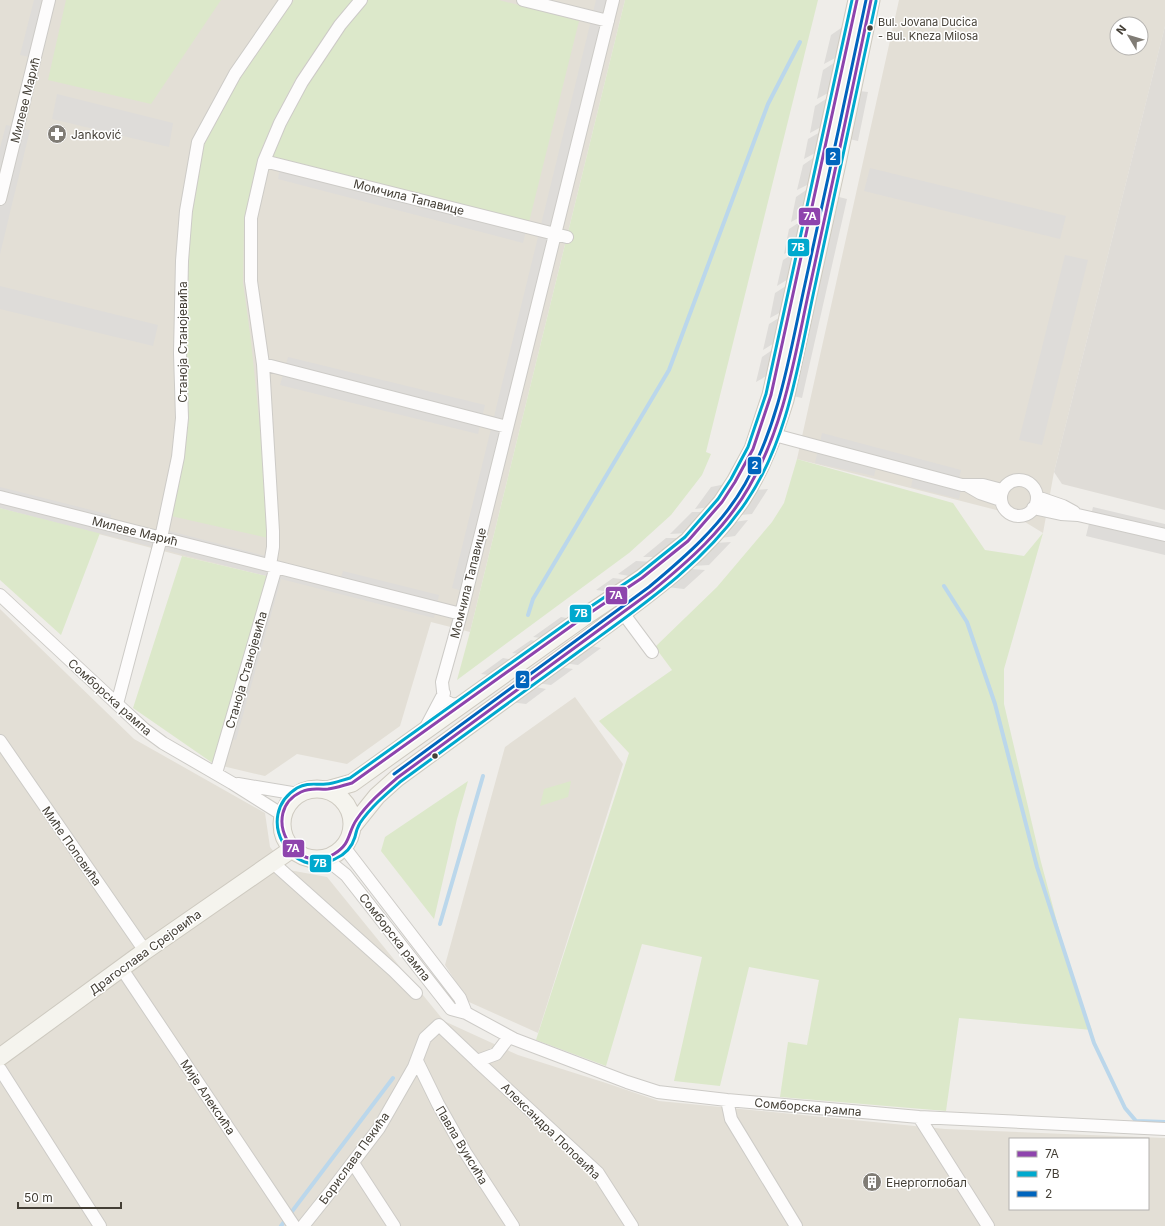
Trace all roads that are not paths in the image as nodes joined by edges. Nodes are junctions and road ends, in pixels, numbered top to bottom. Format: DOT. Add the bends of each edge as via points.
graph roads {
  1 [pos="49,0"];
  2 [pos="286,0"];
  3 [pos="361,0"];
  4 [pos="523,0"];
  5 [pos="613,0"];
  6 [pos="856,0"];
  7 [pos="871,0"];
  8 [pos="608,21"];
  9 [pos="264,161"];
  10 [pos="0,199"];
  11 [pos="555,234"];
  12 [pos="567,237"];
  13 [pos="263,364"];
  14 [pos="507,427"];
  15 [pos="767,433"];
  16 [pos="1002,495"];
  17 [pos="0,497"];
  18 [pos="1035,502"];
  19 [pos="1165,536"];
  20 [pos="161,538"];
  21 [pos="273,566"];
  22 [pos="0,595"];
  23 [pos="623,613"];
  24 [pos="461,614"];
  25 [pos="652,652"];
  26 [pos="444,693"];
  27 [pos="117,704"];
  28 [pos="462,705"];
  29 [pos="422,734"];
  30 [pos="0,741"];
  31 [pos="216,773"];
  32 [pos="232,782"];
  33 [pos="327,790"];
  34 [pos="298,794"];
  35 [pos="282,816"];
  36 [pos="352,827"];
  37 [pos="344,845"];
  38 [pos="292,849"];
  39 [pos="323,858"];
  40 [pos="272,862"];
  41 [pos="145,951"];
  42 [pos="122,969"];
  43 [pos="416,993"];
  44 [pos="466,1013"];
  45 [pos="509,1037"];
  46 [pos="0,1057"];
  47 [pos="417,1060"];
  48 [pos="477,1061"];
  49 [pos="0,1069"];
  50 [pos="727,1100"];
  51 [pos="919,1117"];
  52 [pos="1165,1129"];
  53 [pos="353,1164"];
  54 [pos="289,1219"];
  55 [pos="100,1226"];
  56 [pos="302,1226"];
  57 [pos="394,1226"];
  58 [pos="513,1226"];
  59 [pos="632,1226"];
  60 [pos="796,1226"];
  61 [pos="988,1226"];
  1 -- 10 [label="street, Милеве Марић"];
  2 -- 20 [label="street, Станоја Станојевића" via="235,74 198,142 186,211 182,261 182,418 174,482"];
  3 -- 9 [label="street, Станоја Станојевића" via="340,25 302,82 280,123"];
  4 -- 8 [label="street"];
  5 -- 8 [label="street, Момчила Тапавице"];
  6 -- 15 [label="street" via="772,388"];
  7 -- 15 [label="street" via="785,400"];
  8 -- 11 [label="street, Момчила Тапавице"];
  9 -- 11 [label="street, Момчила Тапавице"];
  9 -- 13 [label="street, Станоја Станојевића" via="251,218 251,281"];
  11 -- 12 [label="street, Момчила Тапавице"];
  11 -- 14 [label="street, Момчила Тапавице"];
  13 -- 14 [label="street"];
  13 -- 21 [label="street, Станоја Станојевића"];
  14 -- 24 [label="street, Момчила Тапавице"];
  15 -- 16 [label="street" via="967,486 983,485"];
  15 -- 23 [label="street" via="752,482 725,522 672,575"];
  15 -- 28 [label="street" via="753,449 722,502 688,541 642,578"];
  16 -- 18 [label="street" via="1002,504 1007,512 1017,516 1029,513"];
  16 -- 18 [label="street" via="1010,482 1022,480 1032,485 1036,491"];
  17 -- 20 [label="street, Милеве Марић"];
  18 -- 19 [label="street" via="1061,514 1078,515"];
  20 -- 21 [label="street, Милеве Марић"];
  20 -- 27 [label="street, Станоја Станојевића"];
  21 -- 24 [label="street"];
  21 -- 31 [label="street, Станоја Станојевића"];
  22 -- 27 [label="street, Сомборска рампа"];
  23 -- 25 [label="street"];
  23 -- 36 [label="street" via="397,778 373,800"];
  24 -- 26 [label="street, Момчила Тапавице" via="442,682"];
  26 -- 28 [label="street" via="444,700"];
  26 -- 29 [label="street, Момчила Тапавице"];
  27 -- 31 [label="street, Сомборска рампа" via="162,743"];
  28 -- 29 [label="street"];
  29 -- 33 [label="street" via="352,783"];
  30 -- 41 [label="street, Миће Поповића"];
  31 -- 32 [label="street, Сомборска рампа"];
  32 -- 34 [label="street, Сомборска рампа"];
  32 -- 35 [label="street, Сомборска рампа"];
  33 -- 34 [label="street" via="317,788"];
  33 -- 36 [label="street" via="343,800 352,818"];
  34 -- 35 [label="street" via="285,807"];
  35 -- 38 [label="street" via="285,839"];
  36 -- 37 [label="street"];
  37 -- 39 [label="street" via="335,854"];
  37 -- 44 [label="street, Сомборска рампа" via="460,998"];
  38 -- 39 [label="street" via="301,856"];
  38 -- 40 [label="street, Драгослава Срејовића"];
  39 -- 44 [label="street, Сомборска рампа" via="346,875 451,1009"];
  40 -- 41 [label="street, Драгослава Срејовића"];
  40 -- 43 [label="street, Сомборска рампа"];
  41 -- 42 [label="street, Драгослава Срејовића"];
  42 -- 46 [label="street, Драгослава Срејовића"];
  42 -- 54 [label="street, Мије Алексића"];
  44 -- 45 [label="street, Сомборска рампа"];
  45 -- 48 [label="street" via="496,1054"];
  45 -- 50 [label="street, Сомборска рампа" via="658,1092"];
  47 -- 48 [label="street, Борислава Пекића" via="425,1038 439,1025"];
  47 -- 53 [label="street, Борислава Пекића" via="379,1128"];
  47 -- 58 [label="street, Павла Вуисића" via="465,1152"];
  48 -- 59 [label="street, Александра Поповића" via="598,1173"];
  49 -- 55 [label="street"];
  50 -- 51 [label="street, Сомборска рампа"];
  50 -- 60 [label="street" via="731,1119"];
  51 -- 52 [label="street, Сомборска рампа"];
  51 -- 61 [label="street"];
  53 -- 56 [label="street, Борислава Пекића"];
  53 -- 57 [label="street"];
}
